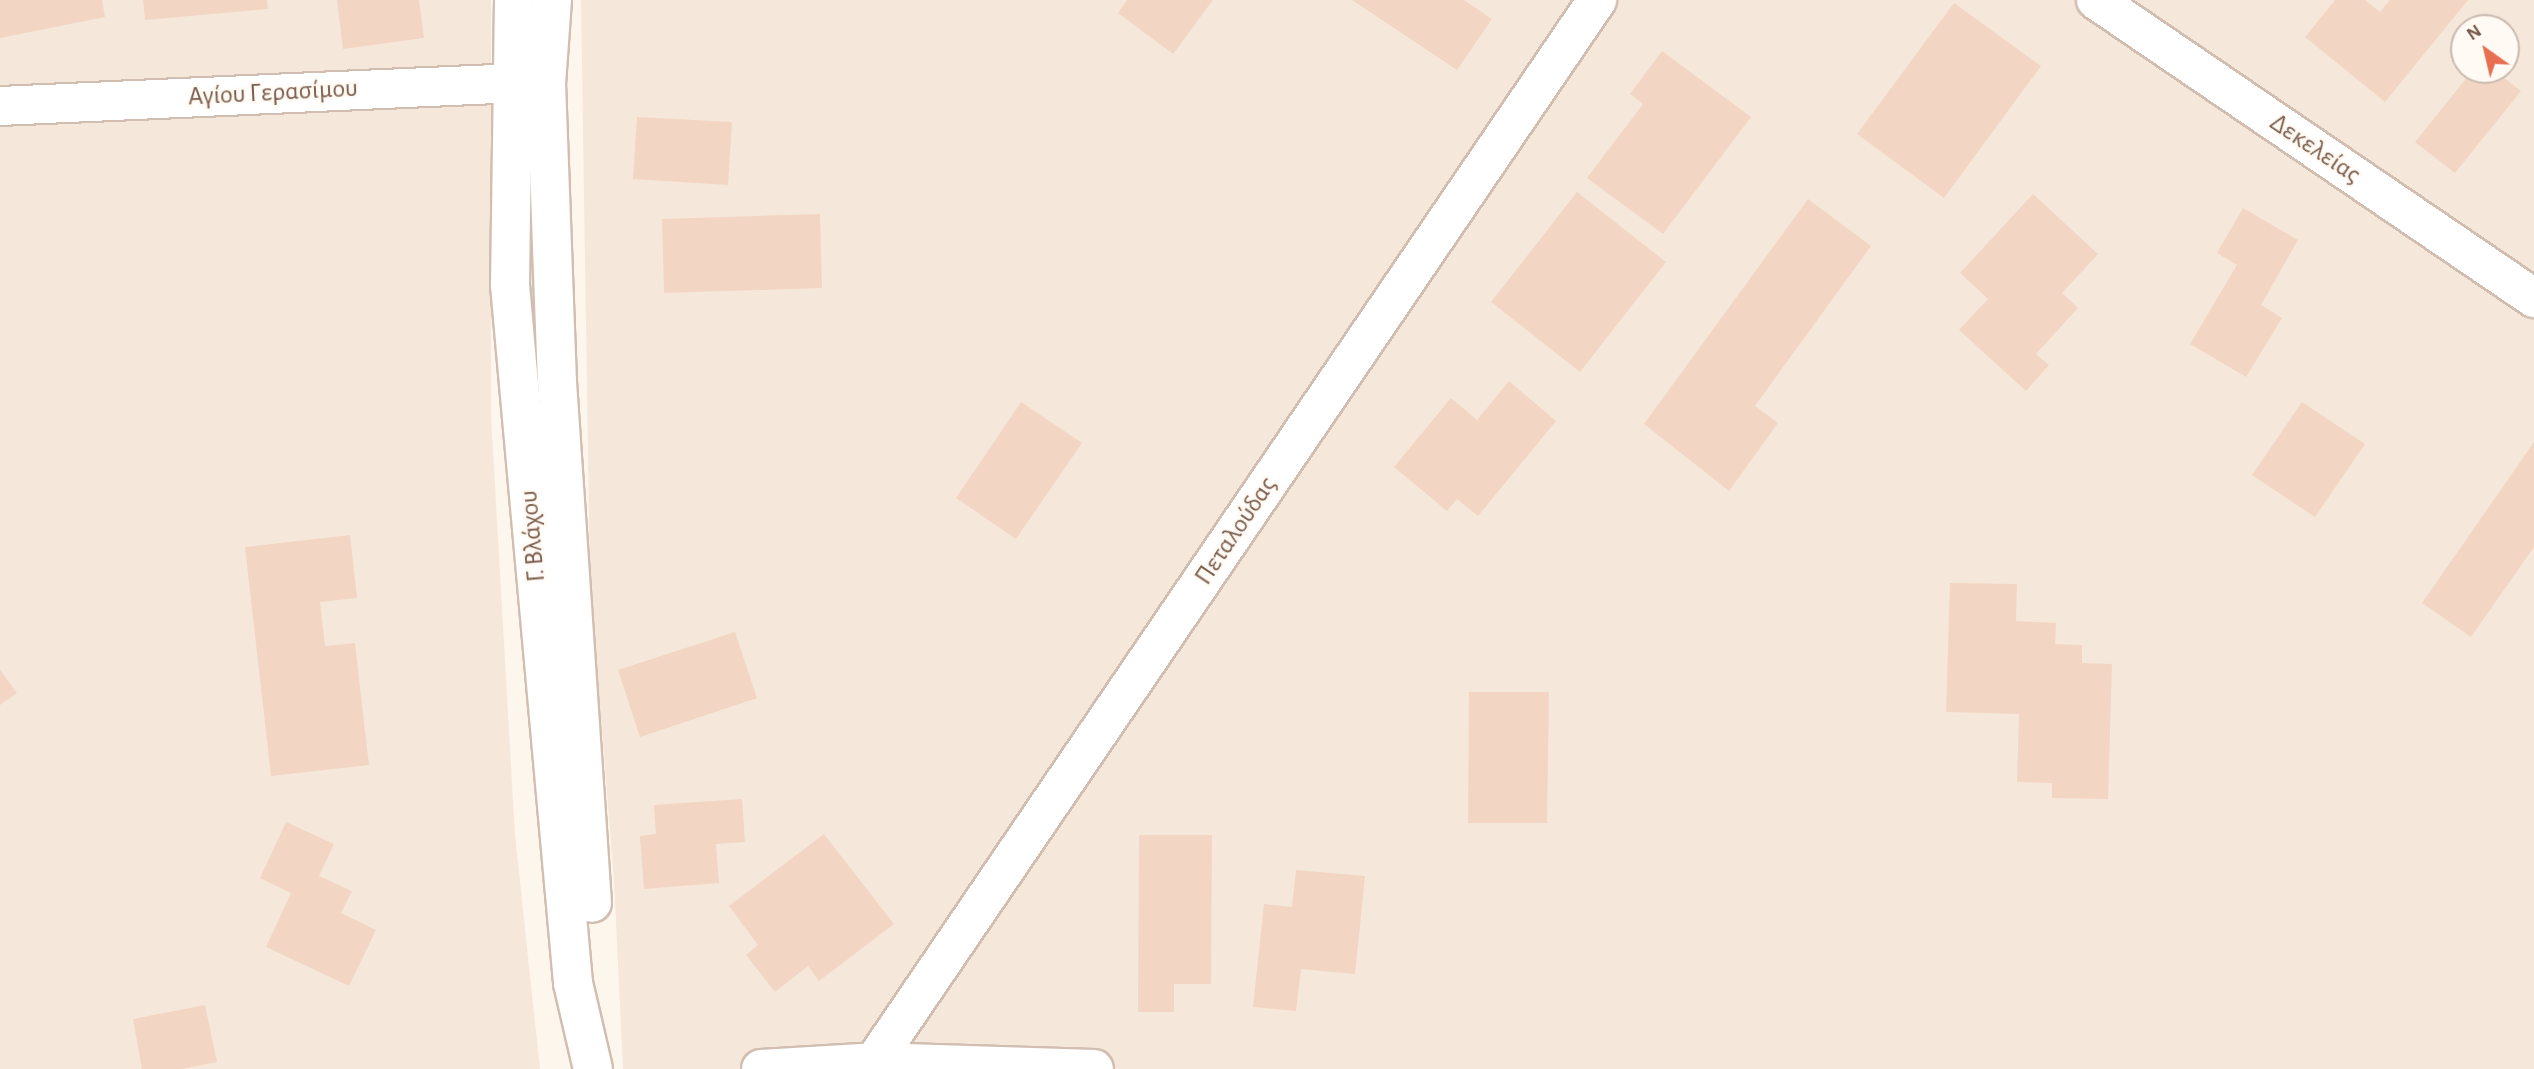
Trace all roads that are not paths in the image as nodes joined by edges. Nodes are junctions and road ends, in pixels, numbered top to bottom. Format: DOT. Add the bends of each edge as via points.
graph roads {
  1 [pos="514,0"];
  2 [pos="552,0"];
  3 [pos="1597,0"];
  4 [pos="2096,0"];
  5 [pos="529,82"];
  6 [pos="0,106"];
  7 [pos="2534,298"];
  8 [pos="874,1062"];
  9 [pos="596,1069"];
  10 [pos="761,1069"];
  11 [pos="1094,1069"];
  1 -- 5 [label="street, Γ. Βλάχου"];
  2 -- 5 [label="street, Γ. Βλάχου"];
  3 -- 8 [label="street, Πεταλούδας"];
  4 -- 7 [label="street, Δεκελείας"];
  5 -- 6 [label="street, Αγίου Γερασίμου"];
  5 -- 9 [label="street, Γ. Βλάχου" via="510,285 573,982"];
  8 -- 10 [label="street"];
  8 -- 11 [label="street"];
}
